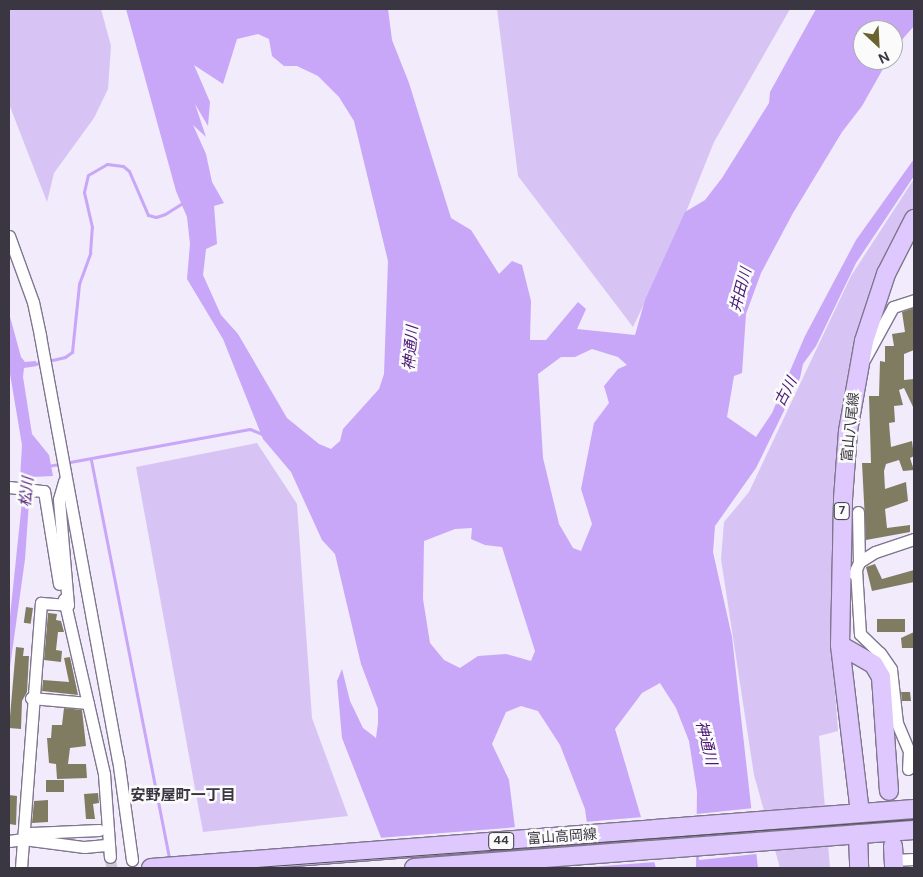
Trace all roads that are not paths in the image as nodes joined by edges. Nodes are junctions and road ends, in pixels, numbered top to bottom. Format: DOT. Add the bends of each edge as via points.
graph roads {
  1 [pos="914,219"];
  2 [pos="9,236"];
  3 [pos="914,300"];
  4 [pos="856,372"];
  5 [pos="65,481"];
  6 [pos="9,487"];
  7 [pos="858,512"];
  8 [pos="914,538"];
  9 [pos="858,566"];
  10 [pos="68,605"];
  11 [pos="840,621"];
  12 [pos="840,646"];
  13 [pos="31,698"];
  14 [pos="88,704"];
  15 [pos="890,769"];
  16 [pos="911,769"];
  17 [pos="889,792"];
  18 [pos="914,809"];
  19 [pos="856,813"];
  20 [pos="99,830"];
  21 [pos="914,830"];
  22 [pos="855,834"];
  23 [pos="22,839"];
  24 [pos="9,841"];
  25 [pos="893,858"];
  26 [pos="914,859"];
  27 [pos="132,860"];
  28 [pos="21,868"];
  29 [pos="151,868"];
  30 [pos="414,868"];
  31 [pos="859,868"];
  1 -- 4 [label="main road, 富山八尾線 / 7" via="886,274"];
  2 -- 5 [label="street" via="33,302"];
  3 -- 4 [label="street" via="893,308"];
  4 -- 11 [label="main road, 富山八尾線 / 7" via="842,499"];
  5 -- 10 [label="street" via="59,499"];
  5 -- 27 [label="street" via="118,759"];
  6 -- 10 [label="street" via="44,491 61,592"];
  7 -- 9 [label="street"];
  8 -- 9 [label="street" via="874,552"];
  9 -- 11 [label="street"];
  9 -- 16 [label="street" via="860,634 880,653 890,669 897,723"];
  10 -- 13 [label="street" via="40,603"];
  10 -- 14 [label="street"];
  11 -- 12 [label="main road, 富山八尾線 / 7"];
  12 -- 15 [label="main road" via="874,665 881,677"];
  12 -- 19 [label="main road, 富山八尾線 / 7"];
  13 -- 14 [label="street"];
  13 -- 23 [label="street"];
  14 -- 23 [label="street" via="104,774 109,851"];
  15 -- 16 [label="street"];
  15 -- 17 [label="main road"];
  18 -- 19 [label="main road, 富山高岡線 / 44"];
  19 -- 29 [label="main road, 富山高岡線 / 44"];
  20 -- 23 [label="street" via="32,832"];
  21 -- 22 [label="main road, 富山高岡線 / 44"];
  22 -- 30 [label="main road, 富山高岡線 / 44"];
  22 -- 31 [label="main road"];
  23 -- 24 [label="street"];
  23 -- 28 [label="street"];
  25 -- 26 [label="street"];
}
